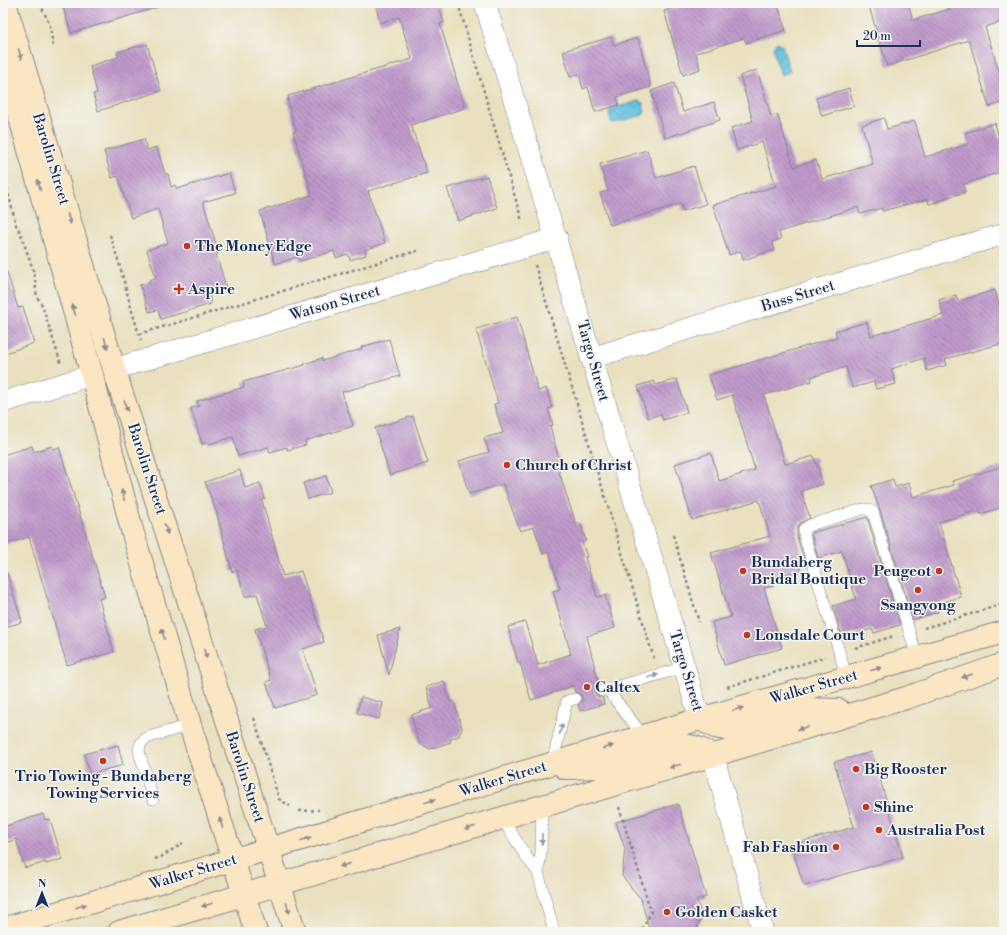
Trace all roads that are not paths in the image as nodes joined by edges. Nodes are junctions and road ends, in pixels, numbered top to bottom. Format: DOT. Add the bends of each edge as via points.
graph roads {
  1 [pos="5,3"];
  2 [pos="485,3"];
  3 [pos="3,57"];
  4 [pos="1004,234"];
  5 [pos="557,238"];
  6 [pos="591,358"];
  7 [pos="114,369"];
  8 [pos="92,375"];
  9 [pos="3,402"];
  10 [pos="1004,632"];
  11 [pos="917,657"];
  12 [pos="1004,664"];
  13 [pos="685,668"];
  14 [pos="847,678"];
  15 [pos="575,698"];
  16 [pos="859,711"];
  17 [pos="700,719"];
  18 [pos="190,725"];
  19 [pos="644,737"];
  20 [pos="713,755"];
  21 [pos="544,767"];
  22 [pos="153,799"];
  23 [pos="542,806"];
  24 [pos="502,818"];
  25 [pos="268,850"];
  26 [pos="233,860"];
  27 [pos="538,872"];
  28 [pos="280,884"];
  29 [pos="244,894"];
  30 [pos="3,929"];
  31 [pos="119,932"];
  32 [pos="256,932"];
  33 [pos="295,932"];
  34 [pos="554,932"];
  35 [pos="762,932"];
  1 -- 7 [label="main road, Barolin Street, one-way"];
  2 -- 5 [label="street, Targo Street"];
  8 -- 3 [label="main road, Barolin Street, one-way"];
  4 -- 6 [label="street, Buss Street"];
  5 -- 6 [label="street, Targo Street"];
  5 -- 7 [label="street, Watson Street"];
  6 -- 13 [label="street, Targo Street"];
  7 -- 25 [label="main road, Barolin Street, one-way"];
  8 -- 9 [label="street"];
  18 -- 8 [label="main road, Barolin Street, one-way" via="132,530"];
  10 -- 11 [label="main road, Walker Street"];
  14 -- 11 [label="main road, Walker Street, one-way"];
  11 -- 14 [label="lane" via="873,512 867,509 810,525 804,529 804,535"];
  12 -- 16 [label="main road, one-way" via="906,698"];
  13 -- 17 [label="street, Targo Street"];
  19 -- 13 [label="lane, one-way" via="604,690"];
  17 -- 14 [label="main road, Walker Street, one-way"];
  21 -- 15 [label="lane, one-way" via="568,701"];
  16 -- 17 [label="main road" via="807,709 730,730 715,728"];
  16 -- 20 [label="main road, one-way"];
  17 -- 19 [label="main road, Walker Street"];
  18 -- 22 [label="lane" via="149,737 140,744 140,755"];
  26 -- 18 [label="main road, Barolin Street, one-way"];
  21 -- 19 [label="main road, Walker Street, one-way"];
  20 -- 21 [label="main road" via="690,745 682,745 603,767"];
  20 -- 23 [label="main road, one-way"];
  20 -- 35 [label="street"];
  25 -- 21 [label="main road, Walker Street, one-way"];
  23 -- 24 [label="main road"];
  23 -- 27 [label="lane, one-way"];
  24 -- 27 [label="lane"];
  24 -- 28 [label="main road, one-way"];
  25 -- 26 [label="main road, Walker Street"];
  25 -- 28 [label="main road, Barolin Street"];
  26 -- 29 [label="main road, Barolin Street"];
  30 -- 26 [label="main road, Walker Street, one-way"];
  27 -- 34 [label="lane"];
  28 -- 29 [label="main road"];
  28 -- 33 [label="main road, Barolin Street, one-way"];
  29 -- 31 [label="main road, one-way"];
  29 -- 32 [label="main road, Barolin Street"];
}
